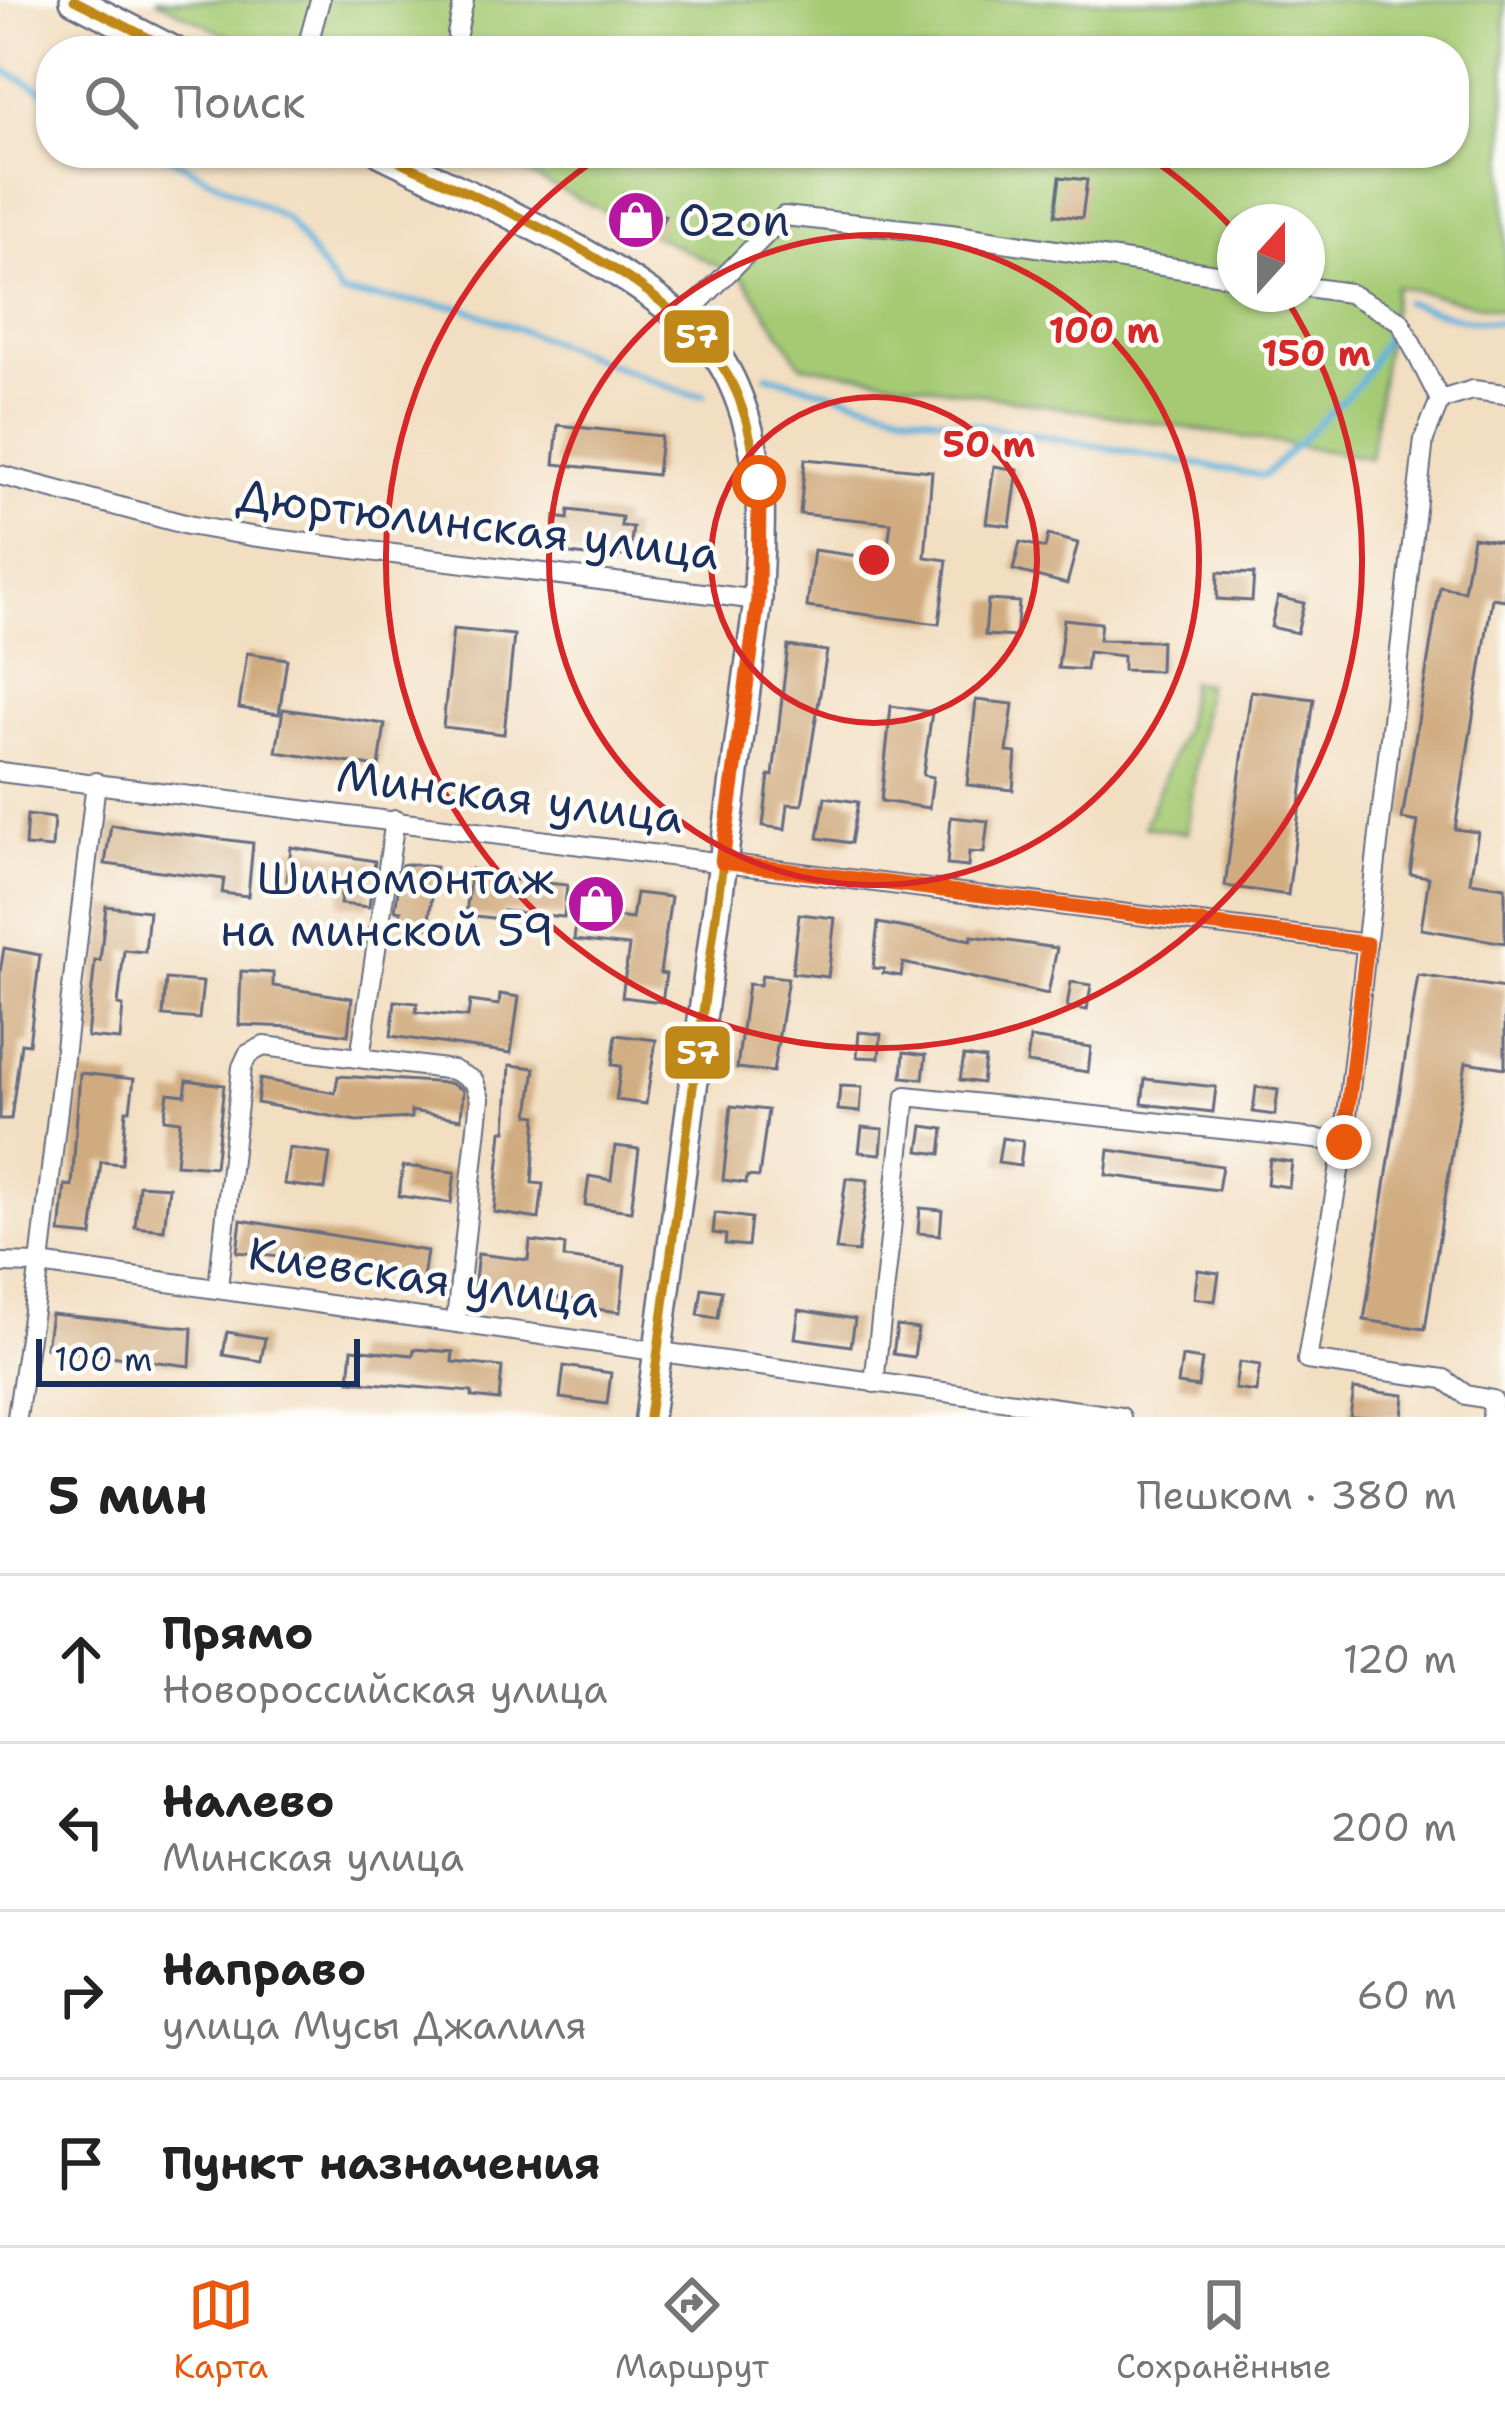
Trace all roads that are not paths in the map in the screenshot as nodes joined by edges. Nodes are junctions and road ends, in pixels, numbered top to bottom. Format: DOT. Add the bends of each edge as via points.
graph roads {
  1 [pos="74,0"];
  2 [pos="320,0"];
  3 [pos="464,0"];
  4 [pos="457,34"];
  5 [pos="145,36"];
  6 [pos="310,36"];
  7 [pos="411,168"];
  8 [pos="1217,274"];
  9 [pos="1325,290"];
  10 [pos="683,318"];
  11 [pos="1505,394"];
  12 [pos="1440,400"];
  13 [pos="0,475"];
  14 [pos="758,600"];
  15 [pos="0,772"];
  16 [pos="96,782"];
  17 [pos="395,820"];
  18 [pos="722,862"];
  19 [pos="1367,944"];
  20 [pos="360,1058"];
  21 [pos="1344,1142"];
  22 [pos="0,1263"];
  23 [pos="40,1264"];
  24 [pos="218,1288"];
  25 [pos="456,1320"];
  26 [pos="658,1349"];
  27 [pos="874,1383"];
  28 [pos="17,1417"];
  29 [pos="649,1417"];
  30 [pos="1121,1417"];
  31 [pos="1492,1417"];
  1 -- 5 [label="main road"];
  2 -- 6 [label="street"];
  3 -- 4 [label="street"];
  7 -- 10 [label="main road" via="581,253"];
  8 -- 10 [label="street" via="784,217"];
  9 -- 12 [label="street" via="1349,293 1400,321"];
  10 -- 14 [label="main road" via="718,357 743,413 759,482"];
  11 -- 12 [label="street" via="1474,390"];
  12 -- 19 [label="street" via="1424,439"];
  13 -- 14 [label="street, Дюртюлинская улица" via="250,536"];
  14 -- 18 [label="main road"];
  15 -- 16 [label="street, Минская улица"];
  16 -- 17 [label="street, Минская улица"];
  16 -- 23 [label="street"];
  17 -- 18 [label="street, Минская улица"];
  17 -- 20 [label="street"];
  18 -- 19 [label="street, Минская улица"];
  18 -- 26 [label="main road"];
  19 -- 21 [label="street"];
  20 -- 24 [label="street" via="264,1046 248,1054"];
  20 -- 25 [label="street" via="453,1070 474,1081 480,1099"];
  21 -- 27 [label="street" via="906,1096"];
  21 -- 31 [label="street" via="1307,1360 1444,1378 1466,1395 1493,1400"];
  22 -- 23 [label="street, Киевская улица"];
  23 -- 24 [label="street, Киевская улица"];
  23 -- 28 [label="street"];
  24 -- 25 [label="street, Киевская улица"];
  25 -- 26 [label="street, Киевская улица"];
  26 -- 27 [label="street, Киевская улица"];
  26 -- 29 [label="main road"];
  27 -- 30 [label="street, Киевская улица"];
}
